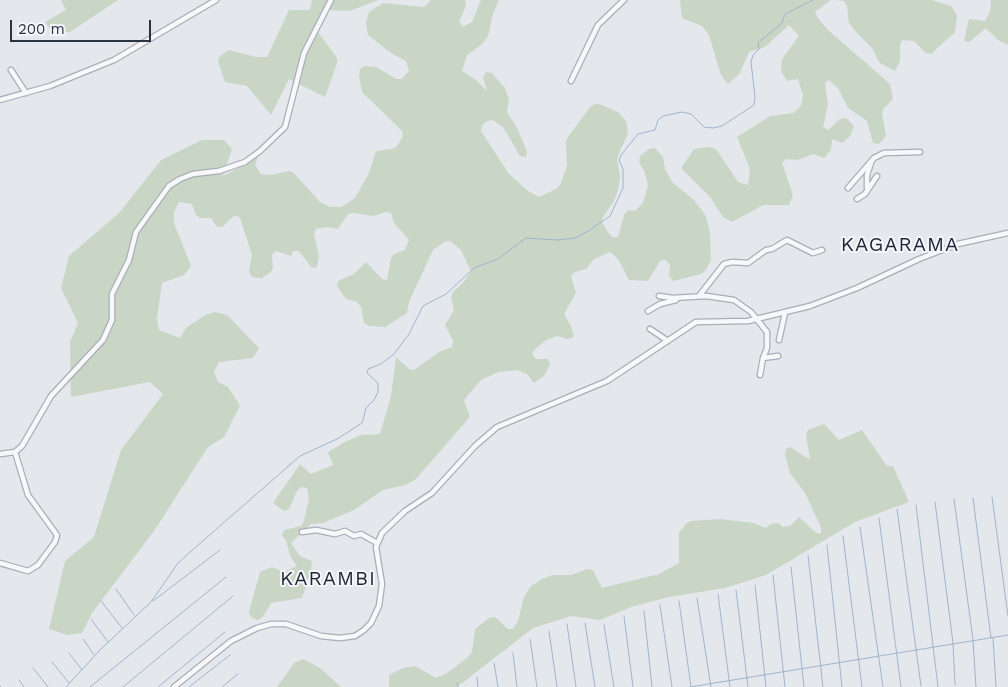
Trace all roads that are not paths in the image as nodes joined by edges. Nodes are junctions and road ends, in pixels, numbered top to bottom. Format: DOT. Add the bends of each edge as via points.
graph roads {
  1 [pos="216,0"];
  2 [pos="331,0"];
  3 [pos="624,0"];
  4 [pos="11,70"];
  5 [pos="571,81"];
  6 [pos="26,93"];
  7 [pos="0,100"];
  8 [pos="920,152"];
  9 [pos="874,158"];
  10 [pos="876,176"];
  11 [pos="848,188"];
  12 [pos="867,188"];
  13 [pos="856,199"];
  14 [pos="1008,233"];
  15 [pos="822,250"];
  16 [pos="659,296"];
  17 [pos="699,296"];
  18 [pos="682,298"];
  19 [pos="648,312"];
  20 [pos="785,313"];
  21 [pos="757,319"];
  22 [pos="650,329"];
  23 [pos="779,340"];
  24 [pos="668,341"];
  25 [pos="778,356"];
  26 [pos="763,358"];
  27 [pos="760,374"];
  28 [pos="15,452"];
  29 [pos="0,454"];
  30 [pos="302,532"];
  31 [pos="377,543"];
  32 [pos="0,564"];
  33 [pos="174,687"];
  1 -- 6 [label="street" via="114,60"];
  2 -- 28 [label="street" via="304,53 285,128 245,162 219,171 193,174 169,186 136,232 130,260 112,294 112,320 103,340 52,396 30,435"];
  3 -- 5 [label="street" via="598,25"];
  4 -- 6 [label="street"];
  6 -- 7 [label="street"];
  8 -- 9 [label="street" via="893,151"];
  9 -- 11 [label="street"];
  9 -- 12 [label="street" via="869,166"];
  10 -- 12 [label="street"];
  12 -- 13 [label="street" via="865,194"];
  14 -- 20 [label="street" via="958,244 857,288"];
  15 -- 17 [label="street" via="812,253 786,240 748,263 724,264"];
  16 -- 18 [label="street"];
  17 -- 18 [label="street"];
  17 -- 21 [label="street" via="734,300"];
  18 -- 19 [label="street" via="660,304"];
  20 -- 21 [label="street"];
  20 -- 23 [label="street"];
  21 -- 24 [label="street" via="696,322"];
  21 -- 26 [label="street" via="768,336"];
  22 -- 24 [label="street"];
  24 -- 31 [label="street" via="606,380 497,427 432,493 387,526"];
  25 -- 26 [label="street"];
  26 -- 27 [label="street"];
  28 -- 29 [label="street"];
  28 -- 32 [label="street" via="28,495 57,535 38,565 28,571"];
  30 -- 31 [label="street" via="316,530 335,534 344,531 354,536 362,534"];
  31 -- 33 [label="street" via="376,556 382,584 379,606 371,623 360,633 340,638 321,636 286,624 264,626 232,641"];
}
